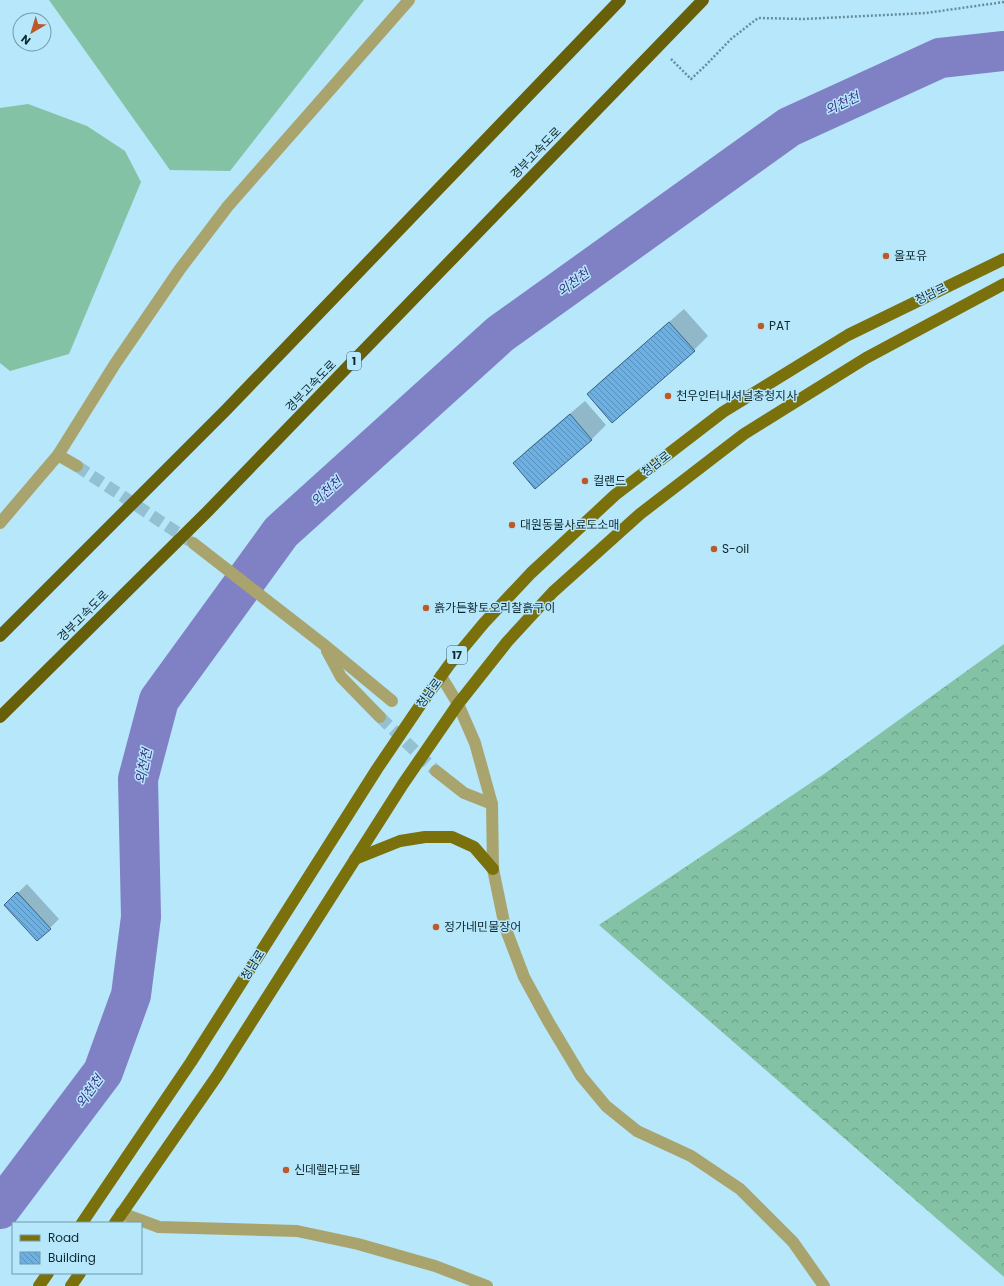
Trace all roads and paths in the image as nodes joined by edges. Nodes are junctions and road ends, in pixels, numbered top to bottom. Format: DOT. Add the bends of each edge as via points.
graph roads {
  1 [pos="409,0"];
  2 [pos="620,0"];
  3 [pos="703,0"];
  4 [pos="1004,2"];
  5 [pos="669,57"];
  6 [pos="1004,258"];
  7 [pos="1004,284"];
  8 [pos="58,455"];
  9 [pos="77,466"];
  10 [pos="0,523"];
  11 [pos="193,542"];
  12 [pos="0,636"];
  13 [pos="323,644"];
  14 [pos="441,676"];
  15 [pos="392,701"];
  16 [pos="458,704"];
  17 [pos="0,717"];
  18 [pos="380,717"];
  19 [pos="436,772"];
  20 [pos="492,804"];
  21 [pos="355,859"];
  22 [pos="493,869"];
  23 [pos="118,1218"];
  24 [pos="83,1222"];
  25 [pos="136,1222"];
  26 [pos="142,1223"];
  27 [pos="47,1274"];
  28 [pos="79,1274"];
  29 [pos="39,1286"];
  30 [pos="71,1286"];
  31 [pos="488,1286"];
  32 [pos="824,1286"];
  1 -- 8 [label="street" via="228,206 180,269 115,364"];
  2 -- 12 [label="highway" via="226,410"];
  3 -- 17 [label="highway, 경부고속도로 / 1" via="207,512"];
  4 -- 5 [label="path" via="926,12 804,19 758,18 731,39 691,78"];
  6 -- 14 [label="main road, 청남로 / 17" via="848,335 723,412 615,495 531,573"];
  7 -- 16 [label="main road, 청남로 / 17" via="866,358 744,434 640,514 553,592 506,642"];
  8 -- 9 [label="street"];
  8 -- 10 [label="street"];
  11 -- 13 [label="street"];
  13 -- 15 [label="street"];
  13 -- 18 [label="street" via="341,677"];
  14 -- 16 [label="street"];
  14 -- 24 [label="main road, 청남로 / 17" via="376,769 191,1062"];
  16 -- 20 [label="street" via="475,743"];
  16 -- 21 [label="main road, 청남로 / 17"];
  19 -- 20 [label="street" via="464,793"];
  20 -- 22 [label="street"];
  21 -- 22 [label="main road" via="400,841 425,837 452,837 474,847"];
  21 -- 23 [label="main road, 청남로 / 17" via="217,1076"];
  22 -- 32 [label="street" via="505,927 524,977 581,1076 606,1106 637,1132 691,1156 740,1189 793,1242"];
  23 -- 25 [label="street"];
  26 -- 31 [label="street" via="159,1227 297,1231 358,1244 428,1264"];
  27 -- 29 [label="main road"];
  28 -- 30 [label="main road"];
}
